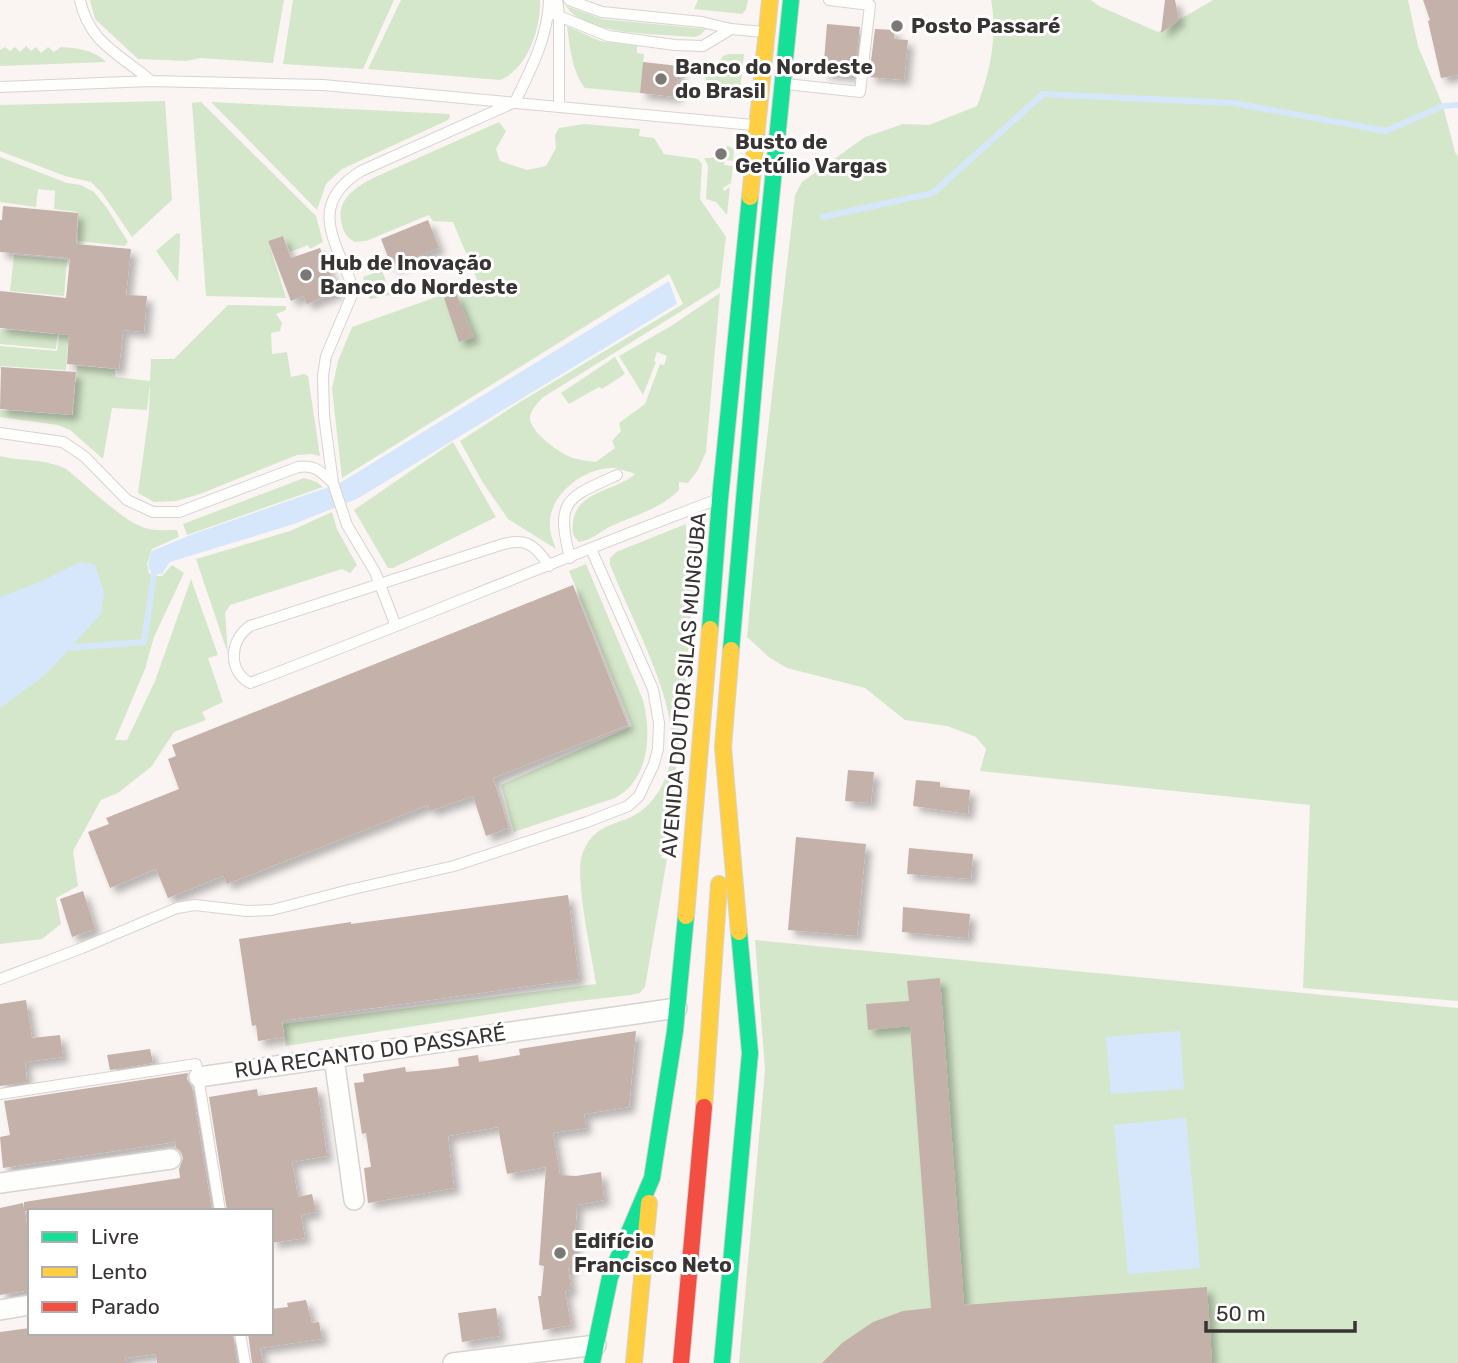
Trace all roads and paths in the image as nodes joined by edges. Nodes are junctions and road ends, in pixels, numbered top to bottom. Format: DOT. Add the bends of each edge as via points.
graph roads {
  1 [pos="80,0"];
  2 [pos="549,0"];
  3 [pos="557,0"];
  4 [pos="569,0"];
  5 [pos="769,0"];
  6 [pos="791,0"];
  7 [pos="829,0"];
  8 [pos="554,13"];
  9 [pos="731,29"];
  10 [pos="766,32"];
  11 [pos="151,81"];
  12 [pos="783,83"];
  13 [pos="0,86"];
  14 [pos="515,102"];
  15 [pos="559,106"];
  16 [pos="757,125"];
  17 [pos="779,127"];
  18 [pos="0,433"];
  19 [pos="617,475"];
  20 [pos="333,483"];
  21 [pos="720,499"];
  22 [pos="591,549"];
  23 [pos="570,558"];
  24 [pos="549,566"];
  25 [pos="381,585"];
  26 [pos="396,626"];
  27 [pos="723,747"];
  28 [pos="0,979"];
  29 [pos="677,1008"];
  30 [pos="334,1058"];
  31 [pos="199,1077"];
  32 [pos="0,1094"];
  33 [pos="171,1159"];
  34 [pos="652,1178"];
  35 [pos="0,1183"];
  36 [pos="354,1200"];
  37 [pos="220,1209"];
  38 [pos="28,1305"];
  39 [pos="0,1310"];
  40 [pos="240,1335"];
  41 [pos="594,1354"];
  42 [pos="245,1363"];
  43 [pos="453,1363"];
  44 [pos="634,1363"];
  45 [pos="681,1363"];
  46 [pos="722,1363"];
  1 -- 11 [label="lane" via="83,17 95,37"];
  2 -- 8 [label="lane"];
  3 -- 8 [label="lane"];
  4 -- 9 [label="lane" via="602,12"];
  5 -- 10 [label="main road, AVENIDA DOUTOR SILAS MUNGUBA"];
  6 -- 12 [label="main road, AVENIDA DOUTOR SILAS MUNGUBA"];
  7 -- 12 [label="lane" via="870,5 860,92"];
  8 -- 9 [label="lane" via="608,36 696,47"];
  8 -- 14 [label="lane"];
  8 -- 15 [label="lane"];
  9 -- 10 [label="lane"];
  10 -- 16 [label="main road, AVENIDA DOUTOR SILAS MUNGUBA"];
  11 -- 13 [label="lane"];
  11 -- 14 [label="lane" via="323,85"];
  12 -- 17 [label="main road, AVENIDA DOUTOR SILAS MUNGUBA"];
  14 -- 15 [label="lane"];
  14 -- 20 [label="lane" via="361,171 333,195 329,224 354,290 326,356 323,376"];
  15 -- 16 [label="lane"];
  16 -- 17 [label="lane"];
  16 -- 21 [label="main road, AVENIDA DOUTOR SILAS MUNGUBA"];
  17 -- 27 [label="main road, AVENIDA DOUTOR SILAS MUNGUBA"];
  18 -- 20 [label="lane" via="63,442 85,457 127,500 153,512 179,512 308,465"];
  19 -- 23 [label="lane" via="579,493 566,508 562,523"];
  20 -- 25 [label="lane" via="347,525"];
  21 -- 22 [label="lane"];
  21 -- 29 [label="main road, AVENIDA DOUTOR SILAS MUNGUBA"];
  22 -- 23 [label="lane"];
  22 -- 28 [label="lane" via="646,671 659,723 654,764 639,796 628,806 454,866 272,910 177,908"];
  23 -- 24 [label="lane"];
  24 -- 25 [label="lane" via="535,549 515,540"];
  24 -- 26 [label="lane"];
  25 -- 26 [label="lane"];
  25 -- 26 [label="lane" via="250,626 235,644 236,668 250,683"];
  27 -- 45 [label="main road" via="710,1046"];
  27 -- 46 [label="main road, AVENIDA DOUTOR SILAS MUNGUBA" via="750,1052"];
  29 -- 30 [label="street, RUA RECANTO DO PASSARÉ"];
  29 -- 34 [label="main road, AVENIDA DOUTOR SILAS MUNGUBA"];
  30 -- 31 [label="street, RUA RECANTO DO PASSARÉ"];
  30 -- 36 [label="street"];
  31 -- 32 [label="lane" via="196,1064"];
  31 -- 37 [label="lane"];
  33 -- 35 [label="street"];
  34 -- 41 [label="main road, AVENIDA DOUTOR SILAS MUNGUBA" via="610,1277"];
  34 -- 44 [label="main road"];
  38 -- 39 [label="street"];
  40 -- 42 [label="lane"];
  41 -- 43 [label="street"];
}
